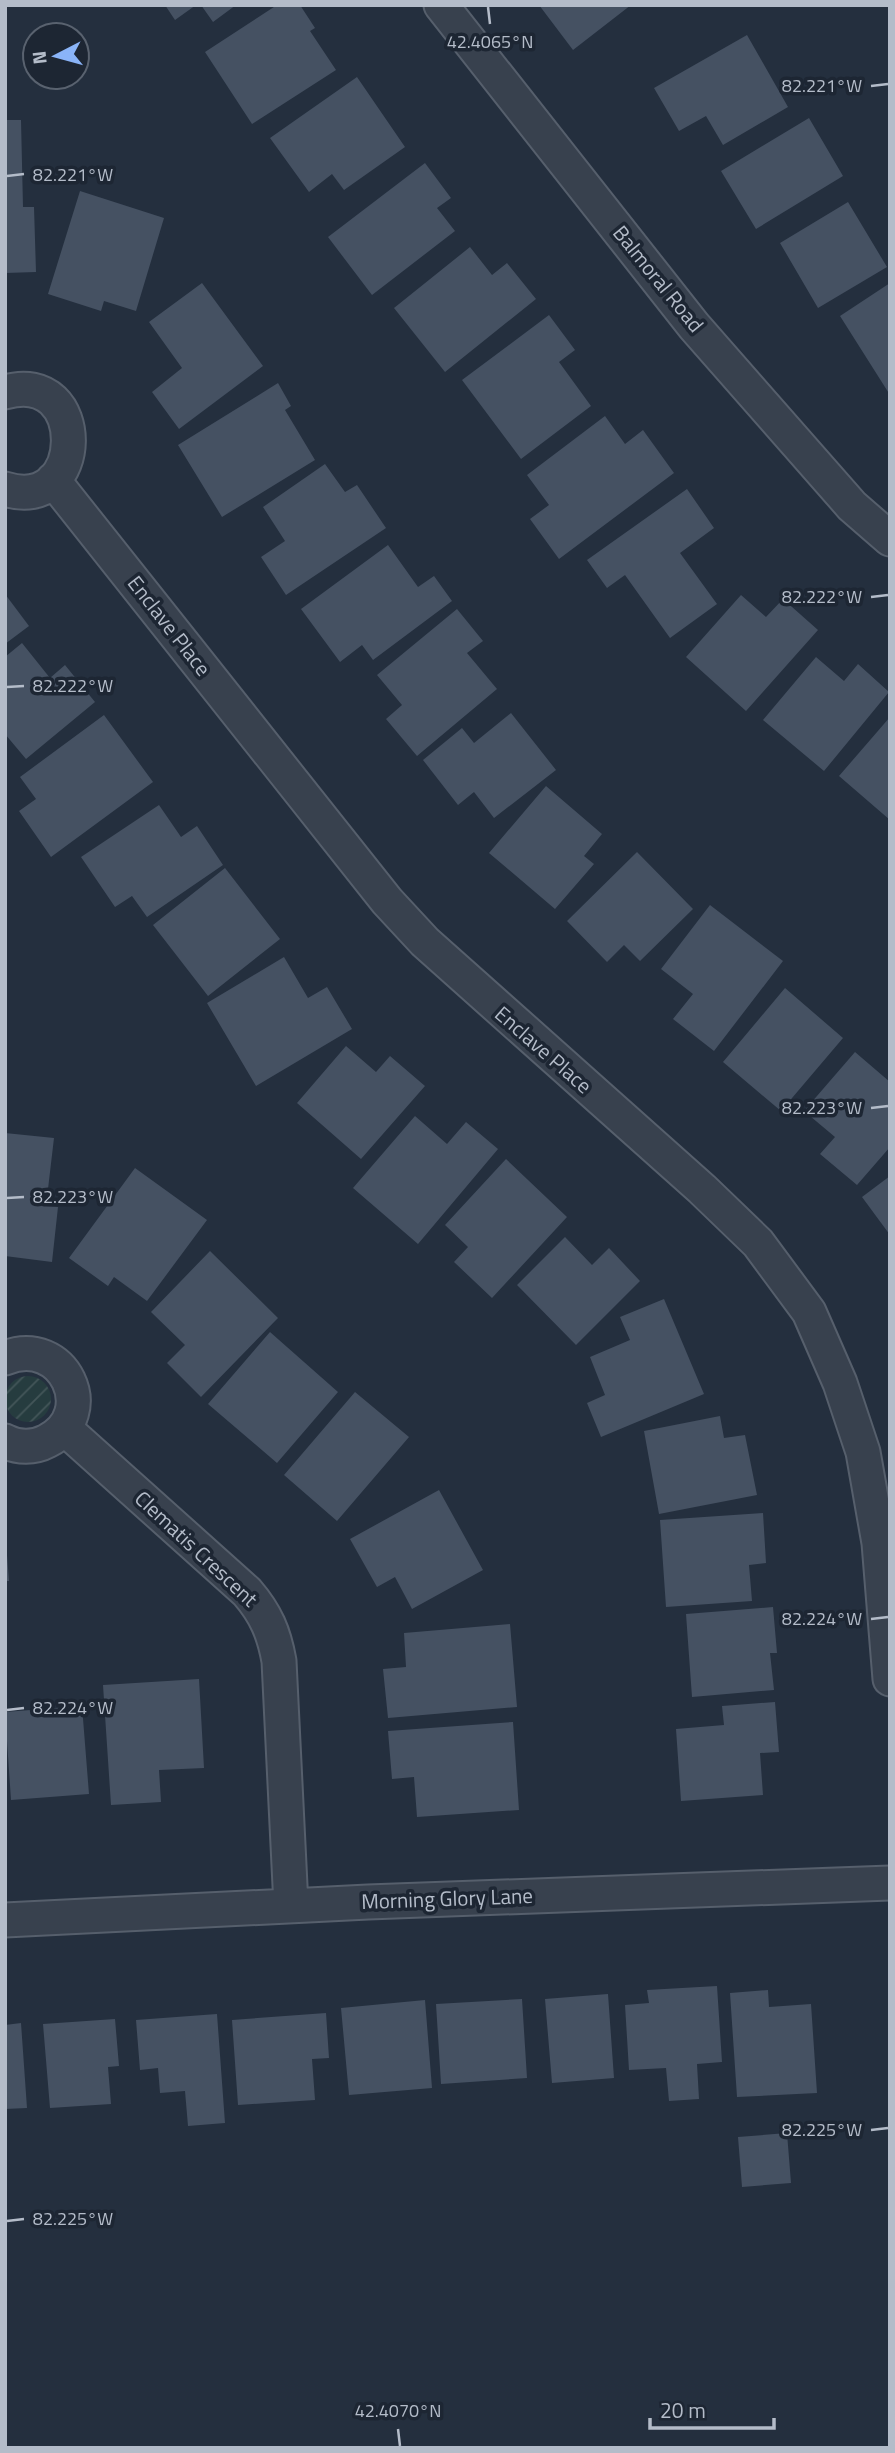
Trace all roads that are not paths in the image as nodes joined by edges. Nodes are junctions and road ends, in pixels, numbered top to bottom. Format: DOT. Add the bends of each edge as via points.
graph roads {
  1 [pos="441,5"];
  2 [pos="5,392"];
  3 [pos="53,480"];
  4 [pos="5,489"];
  5 [pos="890,540"];
  6 [pos="5,1358"];
  7 [pos="64,1428"];
  8 [pos="5,1441"];
  9 [pos="890,1679"];
  10 [pos="890,1883"];
  11 [pos="291,1906"];
  12 [pos="5,1920"];
  1 -- 5 [label="street, Balmoral Road" via="694,326 852,506"];
  2 -- 3 [label="street" via="42,394 65,418 71,434 70,451"];
  3 -- 4 [label="street" via="26,491"];
  3 -- 9 [label="street, Enclave Place" via="425,943 702,1189 758,1243 809,1312 863,1452 879,1543"];
  6 -- 7 [label="street" via="33,1353 62,1367 74,1397"];
  7 -- 8 [label="street" via="40,1444 25,1447"];
  7 -- 11 [label="street, Clematis Crescent" via="247,1592 274,1634"];
  10 -- 11 [label="street, Morning Glory Lane"];
  11 -- 12 [label="street, Morning Glory Lane"];
}
